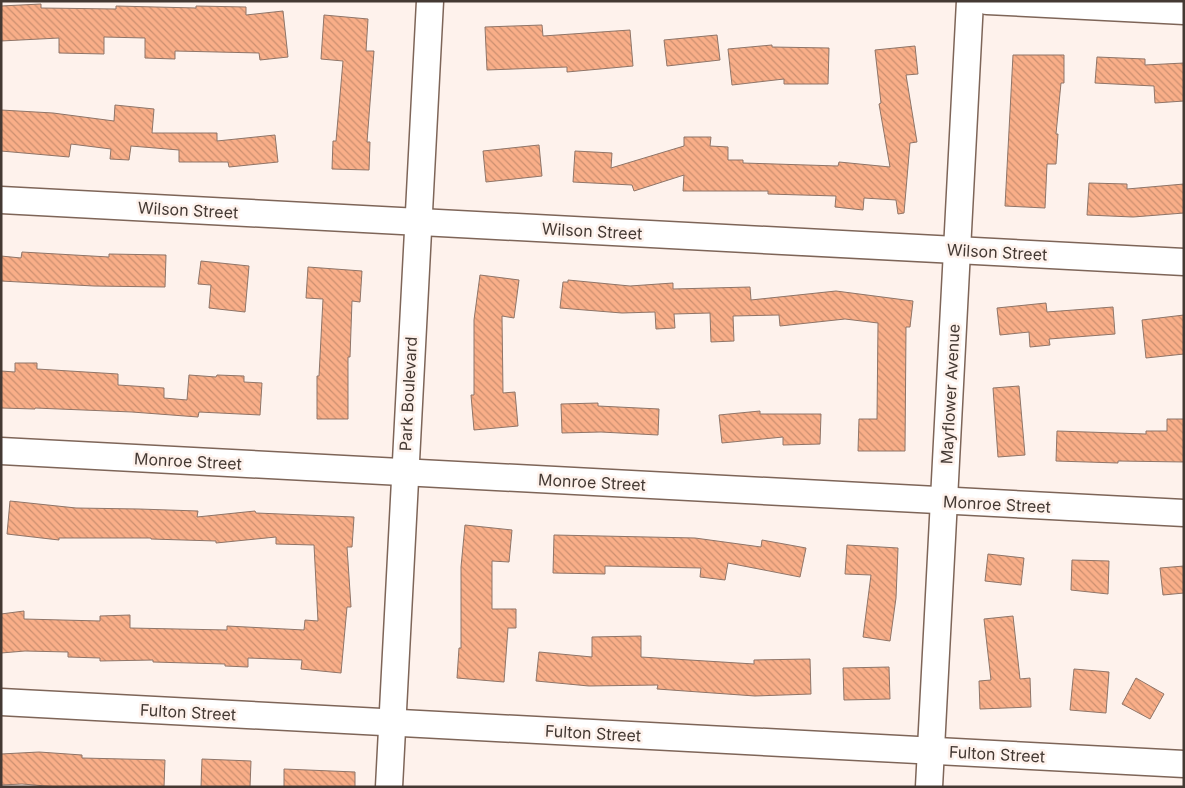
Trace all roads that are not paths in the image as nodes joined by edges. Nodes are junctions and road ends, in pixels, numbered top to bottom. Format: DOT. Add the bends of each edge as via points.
graph roads {
  1 [pos="430,1"];
  2 [pos="970,1"];
  3 [pos="987,1"];
  4 [pos="1184,12"];
  5 [pos="1,200"];
  6 [pos="418,222"];
  7 [pos="957,250"];
  8 [pos="1184,262"];
  9 [pos="1,451"];
  10 [pos="404,472"];
  11 [pos="944,501"];
  12 [pos="1184,513"];
  13 [pos="1,702"];
  14 [pos="392,722"];
  15 [pos="930,751"];
  16 [pos="1184,764"];
  17 [pos="388,787"];
  18 [pos="929,787"];
  1 -- 6 [label="street, Park Boulevard"];
  2 -- 7 [label="street, Mayflower Avenue"];
  3 -- 4 [label="street"];
  5 -- 6 [label="street, Wilson Street"];
  6 -- 7 [label="street, Wilson Street"];
  6 -- 10 [label="street, Park Boulevard"];
  7 -- 8 [label="street, Wilson Street"];
  7 -- 11 [label="street, Mayflower Avenue"];
  9 -- 10 [label="street, Monroe Street"];
  10 -- 11 [label="street, Monroe Street"];
  10 -- 14 [label="street, Park Boulevard"];
  11 -- 12 [label="street, Monroe Street"];
  11 -- 15 [label="street, Mayflower Avenue"];
  13 -- 14 [label="street, Fulton Street"];
  14 -- 15 [label="street, Fulton Street"];
  14 -- 17 [label="street, Park Boulevard"];
  15 -- 16 [label="street, Fulton Street"];
  15 -- 18 [label="street, Mayflower Avenue"];
}
